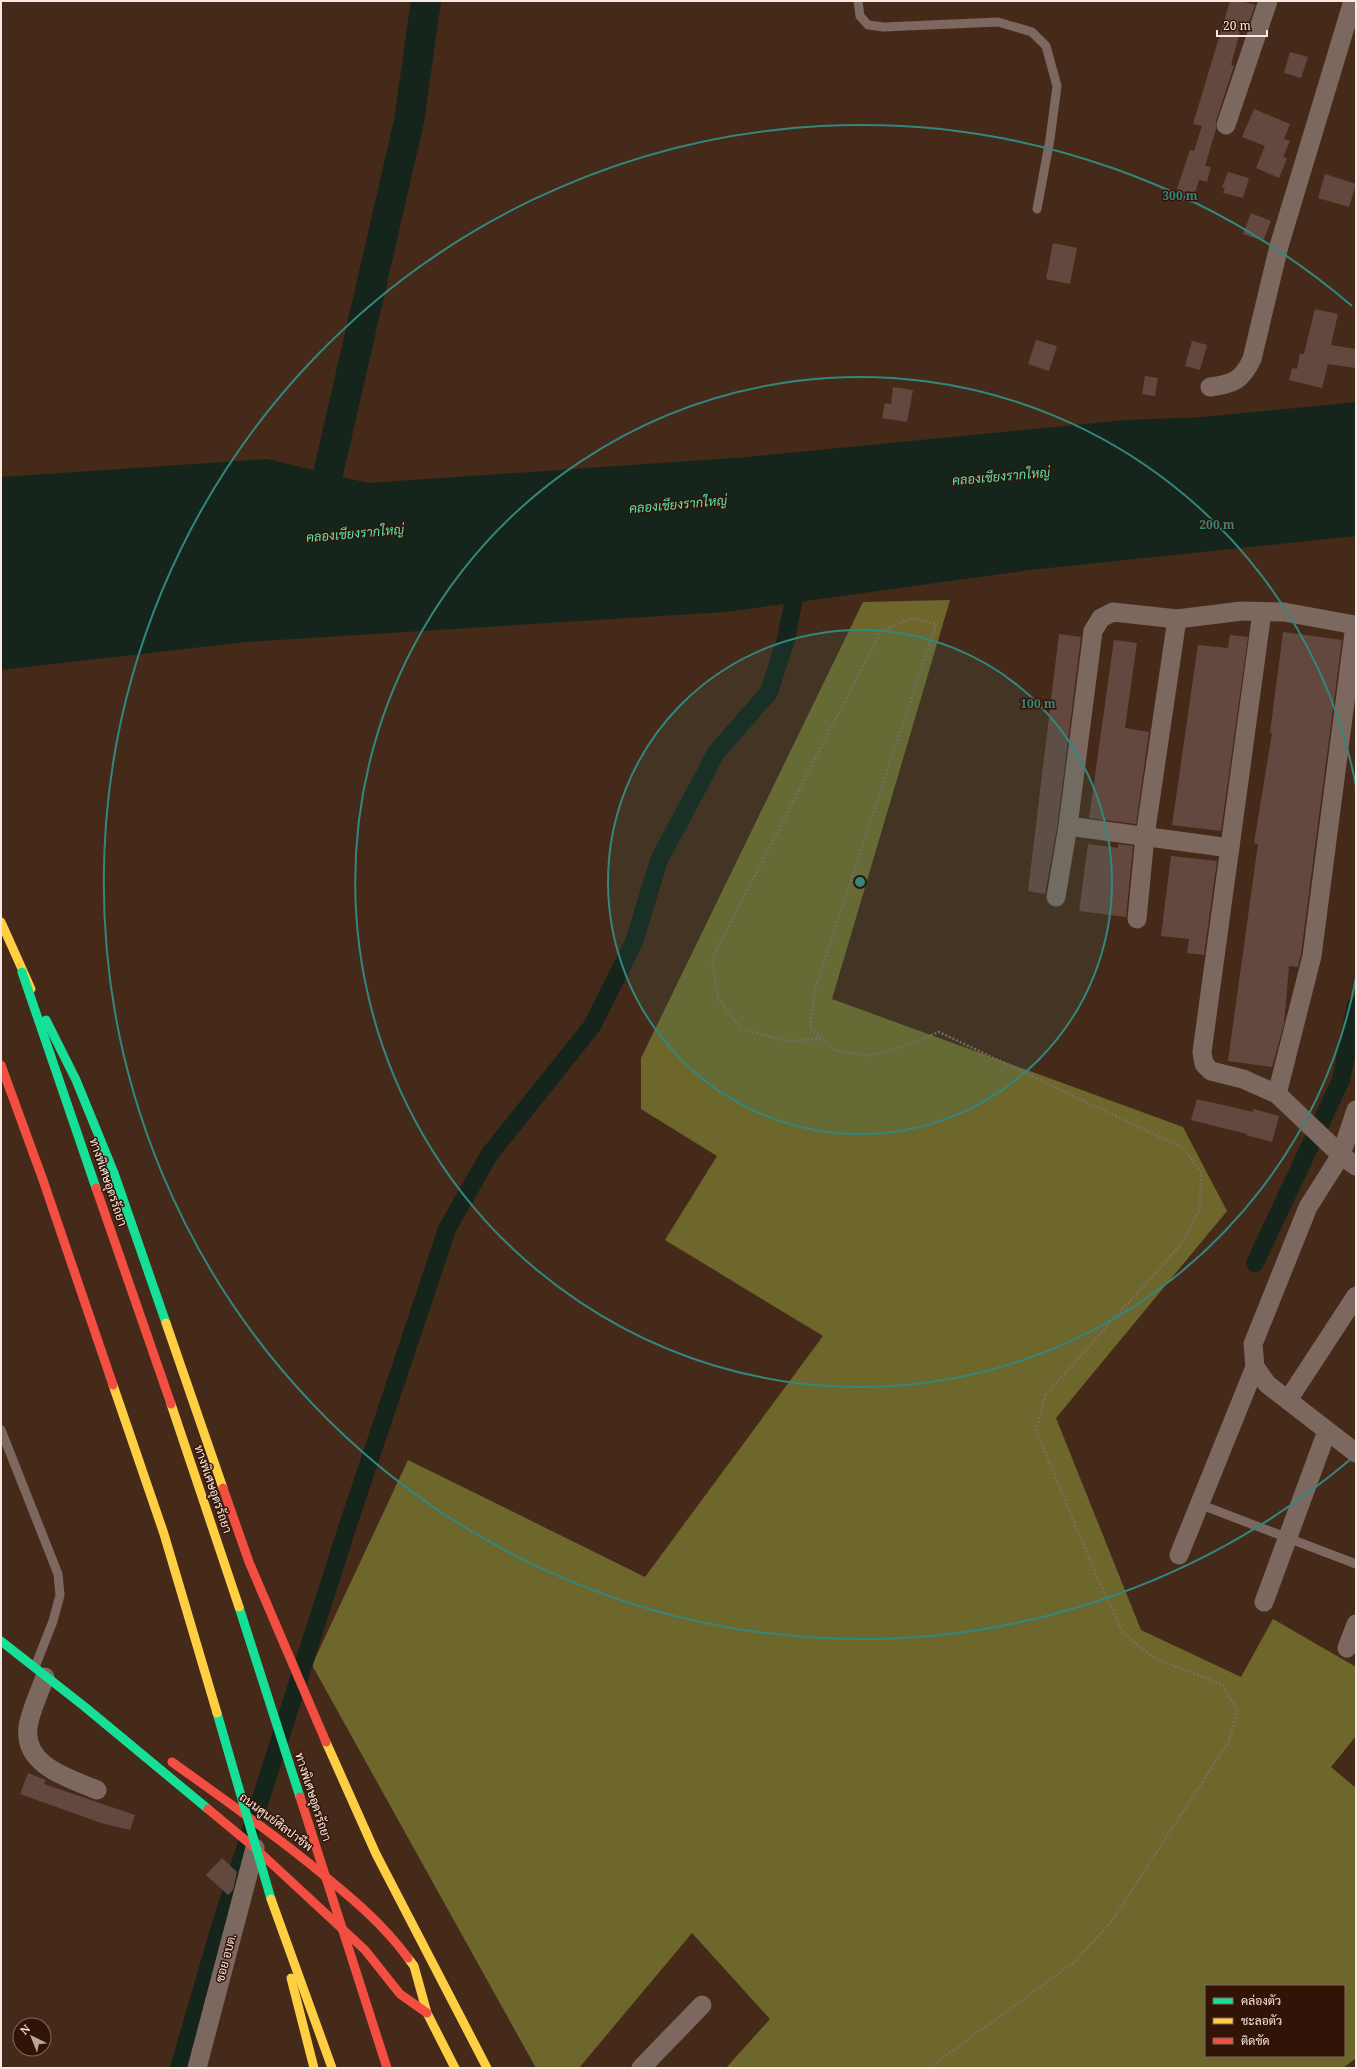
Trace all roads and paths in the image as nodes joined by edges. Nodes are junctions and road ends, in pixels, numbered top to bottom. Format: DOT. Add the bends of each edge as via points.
graph roads {
  1 [pos="858,1"];
  2 [pos="1268,1"];
  3 [pos="1353,1"];
  4 [pos="1226,125"];
  5 [pos="1037,209"];
  6 [pos="1210,387"];
  7 [pos="1262,612"];
  8 [pos="1177,619"];
  9 [pos="1068,826"];
  10 [pos="1145,836"];
  11 [pos="1230,848"];
  12 [pos="1056,897"];
  13 [pos="1137,919"];
  14 [pos="1,922"];
  15 [pos="22,972"];
  16 [pos="821,1039"];
  17 [pos="1,1065"];
  18 [pos="1277,1094"];
  19 [pos="1356,1110"];
  20 [pos="1341,1155"];
  21 [pos="1356,1166"];
  22 [pos="1353,1305"];
  23 [pos="1254,1367"];
  24 [pos="1288,1400"];
  25 [pos="1,1430"];
  26 [pos="1327,1431"];
  27 [pos="1354,1447"];
  28 [pos="1199,1504"];
  29 [pos="1288,1538"];
  30 [pos="1179,1555"];
  31 [pos="1356,1564"];
  32 [pos="1264,1602"];
  33 [pos="1356,1624"];
  34 [pos="1,1641"];
  35 [pos="1347,1648"];
  36 [pos="40,1672"];
  37 [pos="85,1707"];
  38 [pos="148,1747"];
  39 [pos="161,1755"];
  40 [pos="97,1790"];
  41 [pos="255,1848"];
  42 [pos="269,1892"];
  43 [pos="702,2005"];
  44 [pos="427,2013"];
  45 [pos="197,2068"];
  46 [pos="314,2068"];
  47 [pos="332,2068"];
  48 [pos="387,2068"];
  49 [pos="455,2068"];
  50 [pos="487,2068"];
  51 [pos="641,2068"];
  52 [pos="929,2068"];
  1 -- 5 [label="lane" via="860,16 868,25 884,27 998,22 1032,32 1046,46 1057,86"];
  2 -- 4 [label="street"];
  3 -- 6 [label="street" via="1279,246 1252,359 1246,371 1236,381"];
  7 -- 8 [label="street" via="1242,611"];
  7 -- 11 [label="street"];
  7 -- 18 [label="street" via="1284,612 1355,625 1312,956"];
  8 -- 9 [label="street" via="1113,612 1101,618 1093,631"];
  8 -- 10 [label="street"];
  9 -- 10 [label="street"];
  9 -- 12 [label="street"];
  10 -- 11 [label="street"];
  10 -- 13 [label="street"];
  11 -- 18 [label="street" via="1202,1052 1204,1064 1211,1071 1243,1079"];
  14 -- 15 [label="main road, ทางพิเศษอุดรรัถยา"];
  15 -- 48 [label="main road, ทางพิเศษอุดรรัถยา, bridge" via="212,1522"];
  15 -- 50 [label="main road, bridge" via="76,1080 114,1173 249,1562 376,1854"];
  16 -- 16 [label="path" via="810,1028 815,989 936,624 912,618 881,631 712,959 718,998 740,1028 787,1042"];
  16 -- 52 [label="path" via="834,1050 869,1056 902,1047 939,1032 1183,1148 1201,1172 1200,1209 1183,1242 1046,1394 1036,1430 1092,1565 1124,1633 1154,1658 1223,1685 1237,1711 1229,1741 1112,1921 1093,1942 1073,1963"];
  17 -- 42 [label="main road, bridge" via="164,1534"];
  18 -- 20 [label="street"];
  19 -- 20 [label="street"];
  20 -- 21 [label="street"];
  20 -- 23 [label="street" via="1308,1206 1253,1344"];
  22 -- 24 [label="street"];
  23 -- 24 [label="street" via="1267,1384"];
  23 -- 28 [label="street"];
  24 -- 26 [label="street"];
  25 -- 36 [label="lane" via="58,1574 60,1595"];
  26 -- 27 [label="street"];
  26 -- 29 [label="street"];
  28 -- 29 [label="lane"];
  28 -- 30 [label="street"];
  29 -- 31 [label="lane"];
  29 -- 32 [label="street"];
  33 -- 35 [label="street"];
  34 -- 36 [label="main road, ถนนศูนย์ศิลปาชีพ"];
  36 -- 37 [label="main road, ถนนศูนย์ศิลปาชีพ"];
  36 -- 40 [label="street" via="28,1727 30,1744 37,1757 51,1771"];
  37 -- 38 [label="main road, ถนนศูนย์ศิลปาชีพ"];
  37 -- 41 [label="main road, ถนนศูนย์ศิลปาชีพ"];
  39 -- 44 [label="main road, ถนนศูนย์ศิลปาชีพ" via="224,1797 362,1906 393,1938 414,1966"];
  41 -- 44 [label="main road, ถนนศูนย์ศิลปาชีพ" via="365,1950 400,1994"];
  41 -- 45 [label="street, ซอย อบต."];
  42 -- 46 [label="main road, bridge"];
  42 -- 47 [label="main road, bridge"];
  43 -- 51 [label="street"];
  44 -- 49 [label="main road, ถนนศูนย์ศิลปาชีพ"];
}
